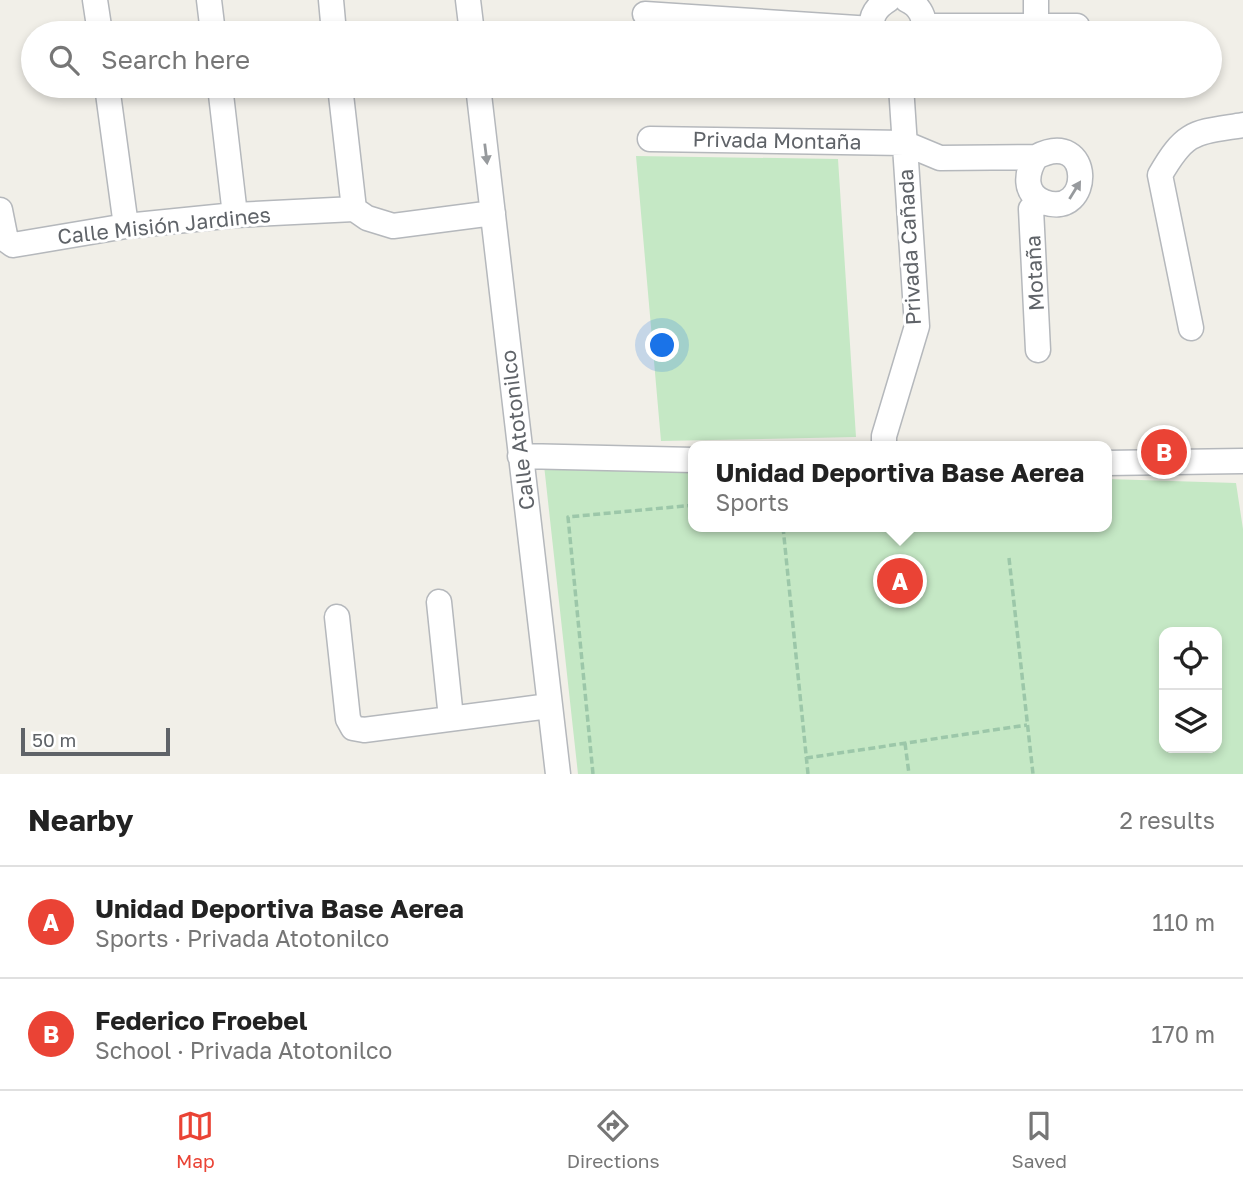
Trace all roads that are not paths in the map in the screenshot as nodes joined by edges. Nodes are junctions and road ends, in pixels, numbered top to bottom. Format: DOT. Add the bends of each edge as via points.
graph roads {
  1 [pos="95,0"];
  2 [pos="209,0"];
  3 [pos="331,0"];
  4 [pos="468,0"];
  5 [pos="888,0"];
  6 [pos="907,0"];
  7 [pos="1036,0"];
  8 [pos="645,14"];
  9 [pos="98,21"];
  10 [pos="212,21"];
  11 [pos="333,21"];
  12 [pos="471,21"];
  13 [pos="738,21"];
  14 [pos="872,21"];
  15 [pos="922,21"];
  16 [pos="1037,21"];
  17 [pos="109,98"];
  18 [pos="221,98"];
  19 [pos="341,98"];
  20 [pos="479,98"];
  21 [pos="902,98"];
  22 [pos="1243,125"];
  23 [pos="650,139"];
  24 [pos="904,143"];
  25 [pos="1036,157"];
  26 [pos="1042,201"];
  27 [pos="354,209"];
  28 [pos="0,211"];
  29 [pos="493,213"];
  30 [pos="235,215"];
  31 [pos="126,226"];
  32 [pos="1191,328"];
  33 [pos="1038,350"];
  34 [pos="884,441"];
  35 [pos="520,456"];
  36 [pos="688,460"];
  37 [pos="1243,461"];
  38 [pos="1112,463"];
  39 [pos="439,602"];
  40 [pos="337,617"];
  41 [pos="549,706"];
  42 [pos="451,718"];
  43 [pos="558,774"];
  1 -- 9 [label="street"];
  2 -- 10 [label="street"];
  3 -- 11 [label="street"];
  4 -- 12 [label="street"];
  5 -- 14 [label="street" via="879,5"];
  6 -- 15 [label="street" via="914,3"];
  7 -- 16 [label="street"];
  8 -- 13 [label="street"];
  17 -- 31 [label="street"];
  18 -- 30 [label="street"];
  19 -- 27 [label="street"];
  20 -- 29 [label="street, Calle Atotonilco, one-way"];
  21 -- 24 [label="street, Privada Cañada"];
  22 -- 32 [label="street" via="1196,133 1175,149 1160,175"];
  23 -- 24 [label="street, Privada Montaña"];
  24 -- 25 [label="street" via="940,158"];
  24 -- 34 [label="street, Privada Cañada" via="917,326"];
  25 -- 26 [label="street" via="1028,181 1032,193"];
  26 -- 25 [label="street, one-way" via="1067,201 1082,180 1080,167 1061,151"];
  26 -- 33 [label="street, Motaña" via="1031,209"];
  27 -- 29 [label="street, Calle Misión Jardines" via="393,226"];
  27 -- 30 [label="street, Calle Misión Jardines"];
  28 -- 31 [label="street, Calle Misión Jardines" via="6,240 13,245"];
  29 -- 35 [label="street, Calle Atotonilco"];
  30 -- 31 [label="street, Calle Misión Jardines"];
  35 -- 36 [label="street"];
  35 -- 41 [label="street, Calle Atotonilco"];
  37 -- 38 [label="street"];
  39 -- 42 [label="street"];
  40 -- 42 [label="street" via="348,719 353,728"];
  41 -- 42 [label="street"];
  41 -- 43 [label="street, Calle Atotonilco"];
}
